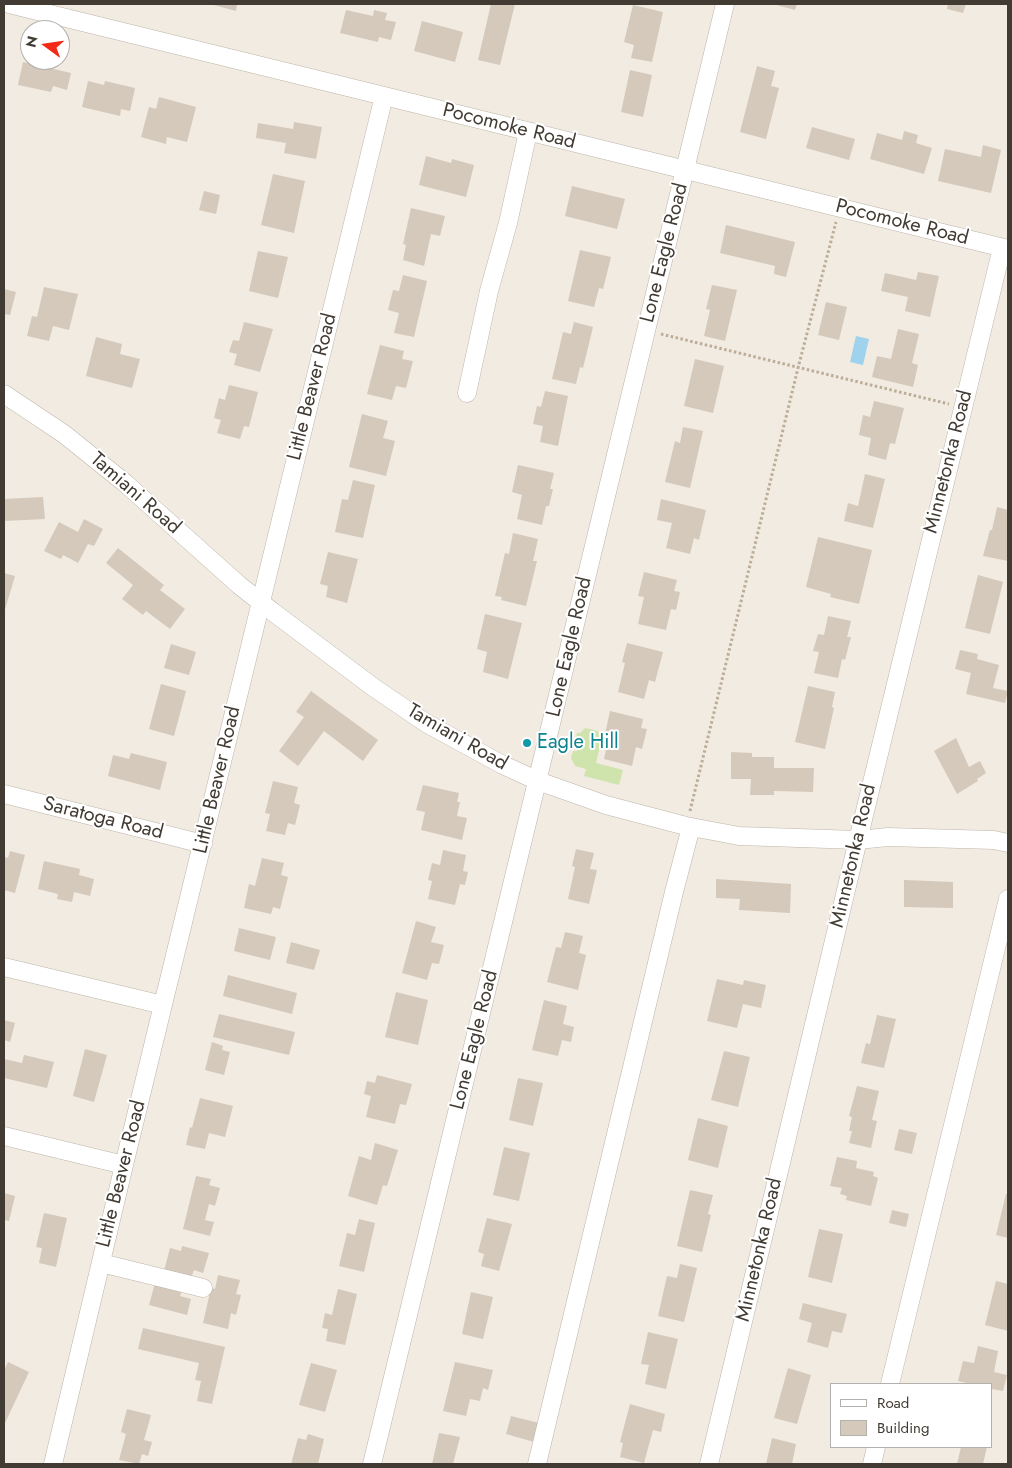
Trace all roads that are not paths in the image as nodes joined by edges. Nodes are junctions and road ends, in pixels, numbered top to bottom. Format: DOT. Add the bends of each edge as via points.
graph roads {
  1 [pos="9,4"];
  2 [pos="725,4"];
  3 [pos="384,96"];
  4 [pos="528,132"];
  5 [pos="685,170"];
  6 [pos="1005,249"];
  7 [pos="467,393"];
  8 [pos="4,394"];
  9 [pos="260,602"];
  10 [pos="538,781"];
  11 [pos="4,794"];
  12 [pos="688,826"];
  13 [pos="858,840"];
  14 [pos="1008,843"];
  15 [pos="202,844"];
  16 [pos="1008,899"];
  17 [pos="4,967"];
  18 [pos="163,1005"];
  19 [pos="4,1136"];
  20 [pos="124,1165"];
  21 [pos="100,1263"];
  22 [pos="203,1288"];
  23 [pos="890,1383"];
  24 [pos="876,1448"];
  25 [pos="53,1464"];
  26 [pos="372,1464"];
  27 [pos="537,1464"];
  28 [pos="709,1464"];
  29 [pos="872,1464"];
  1 -- 3 [label="street, Pocomoke Road"];
  2 -- 5 [label="street, Lone Eagle Road"];
  3 -- 4 [label="street, Pocomoke Road"];
  3 -- 9 [label="street, Little Beaver Road"];
  4 -- 5 [label="street, Pocomoke Road"];
  4 -- 7 [label="street"];
  5 -- 6 [label="street, Pocomoke Road"];
  5 -- 10 [label="street, Lone Eagle Road"];
  6 -- 13 [label="street, Minnetonka Road" via="954,402"];
  8 -- 9 [label="street, Tamiani Road" via="64,434 125,483"];
  9 -- 10 [label="street, Tamiani Road" via="426,723"];
  9 -- 15 [label="street, Little Beaver Road"];
  10 -- 12 [label="street, Tamiani Road" via="606,805"];
  10 -- 26 [label="street, Lone Eagle Road"];
  11 -- 15 [label="street, Saratoga Road"];
  12 -- 13 [label="street, Tamiani Road" via="739,836"];
  12 -- 27 [label="street"];
  13 -- 14 [label="street, Tamiani Road" via="888,837"];
  13 -- 28 [label="street, Minnetonka Road"];
  15 -- 18 [label="street, Little Beaver Road"];
  16 -- 23 [label="street"];
  17 -- 18 [label="street"];
  18 -- 20 [label="street, Little Beaver Road"];
  19 -- 20 [label="street"];
  20 -- 21 [label="street, Little Beaver Road"];
  21 -- 22 [label="street"];
  21 -- 25 [label="street, Little Beaver Road"];
  24 -- 29 [label="street"];
}
